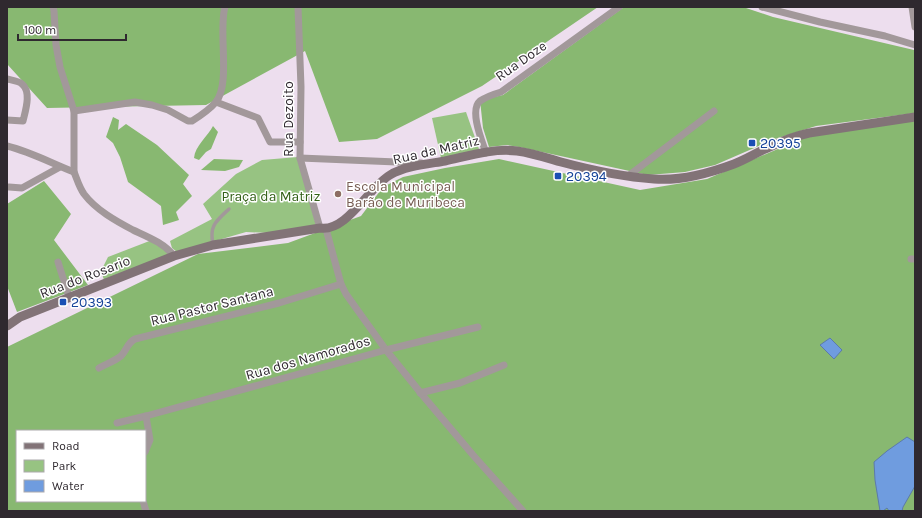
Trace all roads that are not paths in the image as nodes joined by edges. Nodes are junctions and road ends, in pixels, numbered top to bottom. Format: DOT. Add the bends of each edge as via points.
graph roads {
  1 [pos="53,7"];
  2 [pos="225,7"];
  3 [pos="298,7"];
  4 [pos="619,7"];
  5 [pos="762,7"];
  6 [pos="912,7"];
  7 [pos="915,27"];
  8 [pos="915,45"];
  9 [pos="7,79"];
  10 [pos="216,102"];
  11 [pos="74,111"];
  12 [pos="714,111"];
  13 [pos="915,117"];
  14 [pos="7,120"];
  15 [pos="300,142"];
  16 [pos="7,146"];
  17 [pos="486,153"];
  18 [pos="300,158"];
  19 [pos="432,163"];
  20 [pos="60,167"];
  21 [pos="74,172"];
  22 [pos="628,176"];
  23 [pos="9,187"];
  24 [pos="229,209"];
  25 [pos="323,229"];
  26 [pos="213,245"];
  27 [pos="174,256"];
  28 [pos="58,262"];
  29 [pos="341,284"];
  30 [pos="69,297"];
  31 [pos="7,326"];
  32 [pos="478,327"];
  33 [pos="386,350"];
  34 [pos="504,365"];
  35 [pos="98,368"];
  36 [pos="420,393"];
  37 [pos="146,416"];
  38 [pos="117,423"];
  39 [pos="146,450"];
  40 [pos="523,511"];
  1 -- 11 [label="street" via="60,67"];
  2 -- 10 [label="street" via="223,83"];
  3 -- 15 [label="street, Rua Dezoito" via="302,87"];
  4 -- 17 [label="street, Rua Doze" via="501,92 480,100 475,111"];
  5 -- 8 [label="street"];
  6 -- 7 [label="street"];
  9 -- 14 [label="street" via="22,84 27,91 27,103 23,122"];
  10 -- 11 [label="street" via="190,122 168,110 135,102"];
  10 -- 15 [label="street" via="258,118 270,142"];
  11 -- 21 [label="street"];
  12 -- 22 [label="street"];
  13 -- 22 [label="street, Rua da Matriz" via="809,133 772,146 734,164 685,177 654,179"];
  15 -- 18 [label="street, Rua Dezoito"];
  16 -- 20 [label="street"];
  17 -- 19 [label="street, Rua da Matriz"];
  17 -- 22 [label="street, Rua da Matriz" via="517,151 592,170"];
  18 -- 19 [label="street"];
  18 -- 25 [label="street, Rua Dezoito"];
  19 -- 25 [label="street, Rua da Matriz" via="388,176 343,221"];
  20 -- 21 [label="street"];
  20 -- 23 [label="street" via="22,188"];
  21 -- 27 [label="street" via="80,188 92,204 132,230 154,240"];
  24 -- 26 [label="lane" via="212,228"];
  25 -- 26 [label="street, Rua da Matriz"];
  25 -- 29 [label="street"];
  26 -- 27 [label="street, Rua da Matriz"];
  27 -- 30 [label="street, Rua do Rosario"];
  28 -- 30 [label="street"];
  29 -- 33 [label="street"];
  29 -- 35 [label="street, Rua Pastor Santana" via="280,303 135,339 129,343 122,355"];
  30 -- 31 [label="street, Rua do Rosario" via="20,317"];
  32 -- 33 [label="street, Rua dos Namorados"];
  33 -- 36 [label="street"];
  33 -- 37 [label="street, Rua dos Namorados"];
  34 -- 36 [label="street" via="460,383"];
  36 -- 40 [label="street"];
  37 -- 38 [label="street, Rua dos Namorados"];
  37 -- 39 [label="street" via="150,440"];
}
